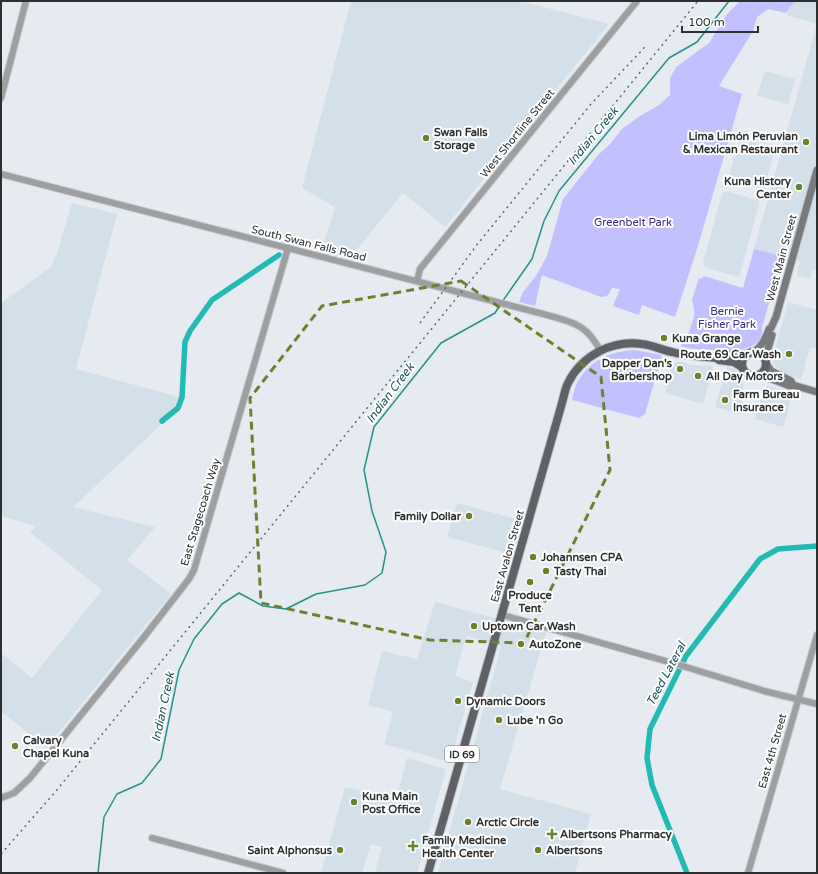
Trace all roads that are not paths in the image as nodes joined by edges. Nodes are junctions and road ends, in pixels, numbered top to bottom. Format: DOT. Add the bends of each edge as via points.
graph roads {
  1 [pos="26,1"];
  2 [pos="637,1"];
  3 [pos="1,98"];
  4 [pos="817,170"];
  5 [pos="1,174"];
  6 [pos="288,248"];
  7 [pos="418,281"];
  8 [pos="771,328"];
  9 [pos="600,350"];
  10 [pos="750,353"];
  11 [pos="717,358"];
  12 [pos="765,361"];
  13 [pos="742,367"];
  14 [pos="759,374"];
  15 [pos="794,385"];
  16 [pos="817,392"];
  17 [pos="502,615"];
  18 [pos="817,635"];
  19 [pos="798,700"];
  20 [pos="817,704"];
  21 [pos="1,798"];
  22 [pos="152,838"];
  23 [pos="283,873"];
  24 [pos="428,873"];
  25 [pos="748,873"];
  1 -- 3 [label="street"];
  2 -- 7 [label="street, West Shortline Street" via="420,269"];
  4 -- 8 [label="main road, West Main Street" via="783,294"];
  5 -- 6 [label="street, South Swan Falls Road"];
  6 -- 7 [label="street, South Swan Falls Road"];
  6 -- 21 [label="street, East Stagecoach Way" via="194,570 144,638 49,755 20,788"];
  7 -- 9 [label="street, South Swan Falls Road" via="577,324 587,331"];
  8 -- 10 [label="main road, West Main Street" via="761,346"];
  8 -- 12 [label="main road, West Main Street" via="773,330"];
  9 -- 11 [label="main road, East Avalon Street" via="608,346 630,343 693,356"];
  9 -- 17 [label="main road, East Avalon Street" via="580,365 568,384"];
  10 -- 11 [label="main road" via="719,355"];
  10 -- 12 [label="main road" via="760,354"];
  10 -- 13 [label="main road" via="742,360"];
  11 -- 13 [label="main road"];
  12 -- 14 [label="main road" via="765,369"];
  12 -- 15 [label="main road" via="771,371"];
  13 -- 14 [label="main road" via="748,374"];
  14 -- 15 [label="main road" via="790,386"];
  15 -- 16 [label="main road"];
  17 -- 19 [label="street"];
  17 -- 24 [label="main road, East Avalon Street / ID 69"];
  18 -- 19 [label="street, East 4th Street"];
  19 -- 20 [label="street"];
  19 -- 25 [label="street, East 4th Street"];
  22 -- 23 [label="street"];
}
